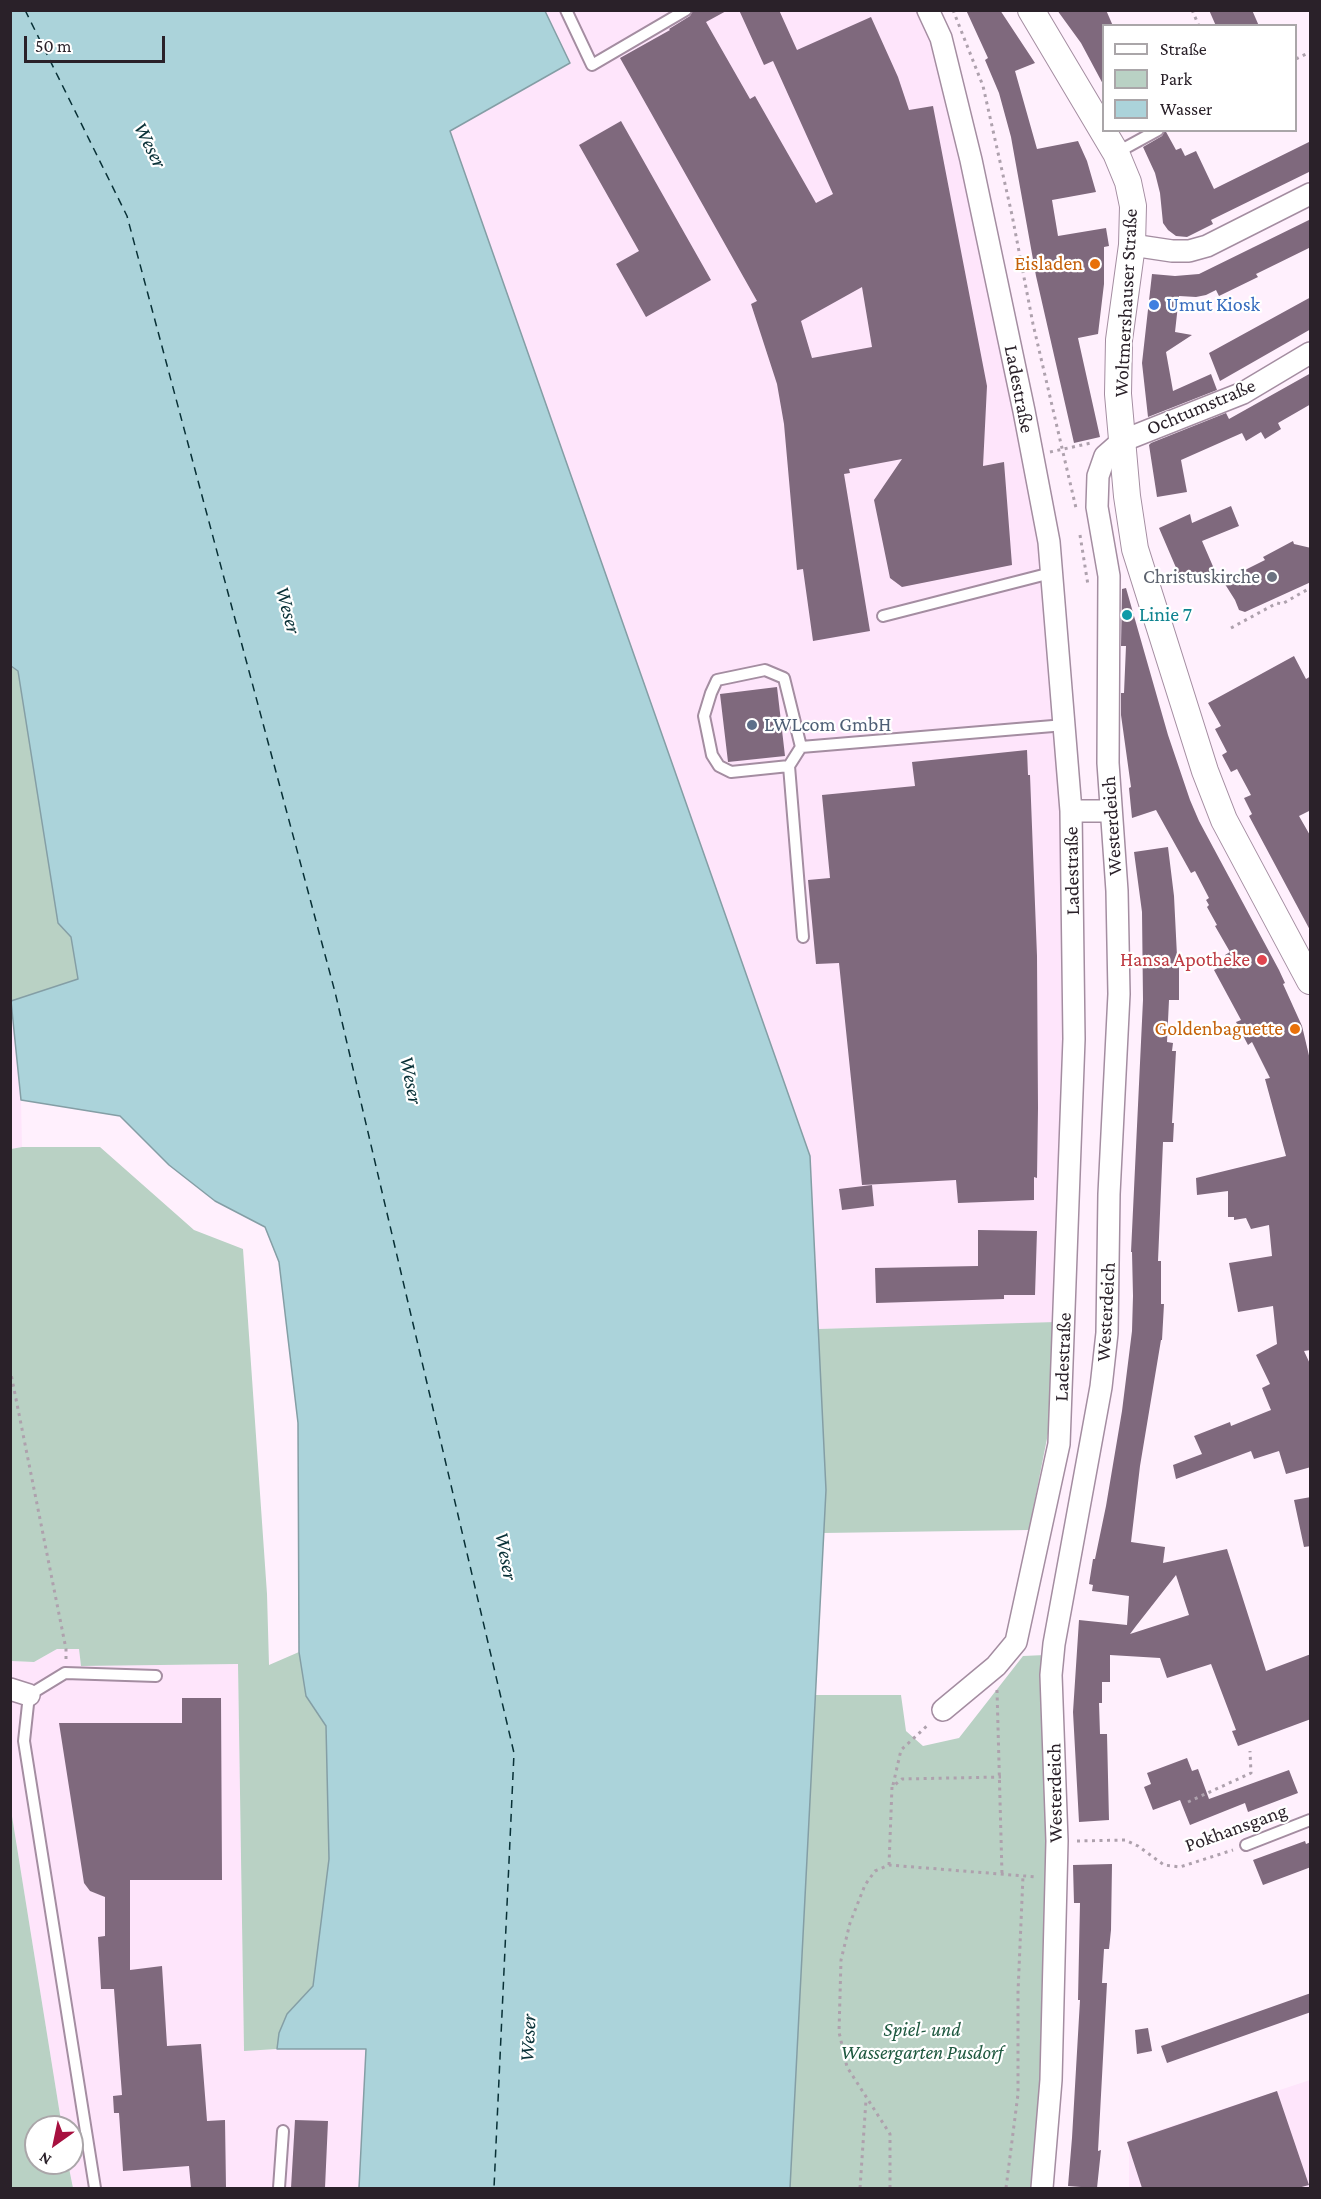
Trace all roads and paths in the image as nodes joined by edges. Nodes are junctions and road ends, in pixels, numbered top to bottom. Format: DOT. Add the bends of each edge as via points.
graph roads {
  1 [pos="566,10"];
  2 [pos="686,10"];
  3 [pos="928,10"];
  4 [pos="1031,10"];
  5 [pos="1192,10"];
  6 [pos="1198,24"];
  7 [pos="1311,52"];
  8 [pos="1297,59"];
  9 [pos="1102,129"];
  10 [pos="1104,132"];
  11 [pos="1154,132"];
  12 [pos="1116,153"];
  13 [pos="1311,194"];
  14 [pos="1132,245"];
  15 [pos="1311,353"];
  16 [pos="1122,441"];
  17 [pos="1090,443"];
  18 [pos="1052,451"];
  19 [pos="1051,573"];
  20 [pos="1311,588"];
  21 [pos="883,616"];
  22 [pos="1231,628"];
  23 [pos="1065,725"];
  24 [pos="801,747"];
  25 [pos="789,766"];
  26 [pos="1071,811"];
  27 [pos="1110,811"];
  28 [pos="802,937"];
  29 [pos="1311,981"];
  30 [pos="10,1369"];
  31 [pos="996,1666"];
  32 [pos="65,1673"];
  33 [pos="156,1676"];
  34 [pos="20,1692"];
  35 [pos="943,1710"];
  36 [pos="1250,1750"];
  37 [pos="1000,1777"];
  38 [pos="892,1787"];
  39 [pos="1188,1802"];
  40 [pos="1311,1820"];
  41 [pos="1073,1841"];
  42 [pos="1246,1845"];
  43 [pos="889,1865"];
  44 [pos="1002,1874"];
  45 [pos="1023,1876"];
  46 [pos="1056,1879"];
  47 [pos="866,2098"];
  48 [pos="283,2131"];
  49 [pos="95,2188"];
  50 [pos="279,2188"];
  51 [pos="860,2188"];
  52 [pos="890,2188"];
  53 [pos="1006,2188"];
  54 [pos="1042,2188"];
  1 -- 2 [label="lane" via="592,65"];
  3 -- 19 [label="street, Ladestraße" via="941,38 971,160 1024,411"];
  4 -- 9 [label="street, Woltmershauser Straße"];
  5 -- 6 [label="path"];
  7 -- 8 [label="path"];
  10 -- 12 [label="street, Woltmershauser Straße"];
  11 -- 12 [label="lane"];
  12 -- 14 [label="street, Woltmershauser Straße" via="1133,206"];
  13 -- 14 [label="street" via="1207,246 1172,251"];
  14 -- 16 [label="street, Woltmershauser Straße" via="1119,340"];
  15 -- 16 [label="street, Ochtumstraße" via="1242,393"];
  16 -- 27 [label="street, Westerdeich" via="1105,456 1097,496 1109,576"];
  16 -- 29 [label="street, Woltmershauser Straße" via="1135,549 1204,771 1224,820"];
  17 -- 18 [label="path"];
  19 -- 21 [label="lane"];
  19 -- 23 [label="street, Ladestraße"];
  20 -- 22 [label="path"];
  23 -- 24 [label="lane"];
  23 -- 26 [label="street, Ladestraße"];
  24 -- 25 [label="lane"];
  24 -- 25 [label="lane" via="784,678 765,670 717,680 704,716 712,755 719,766 731,772"];
  25 -- 28 [label="lane"];
  26 -- 27 [label="street"];
  26 -- 31 [label="street, Ladestraße" via="1074,1039 1059,1444 1016,1642"];
  27 -- 46 [label="street, Westerdeich" via="1119,984 1107,1333 1092,1444 1051,1675"];
  30 -- 32 [label="path" via="66,1648"];
  31 -- 35 [label="street, Ladestraße"];
  31 -- 37 [label="path"];
  32 -- 33 [label="lane"];
  32 -- 34 [label="lane"];
  34 -- 49 [label="lane" via="24,1741"];
  35 -- 38 [label="path" via="901,1750"];
  36 -- 39 [label="path" via="1251,1773"];
  37 -- 38 [label="path" via="902,1779"];
  37 -- 44 [label="path"];
  38 -- 43 [label="path"];
  40 -- 42 [label="lane, Pokhansgang"];
  41 -- 42 [label="path, Pokhansgang" via="1125,1840 1164,1865 1180,1867"];
  43 -- 44 [label="path"];
  43 -- 47 [label="path" via="875,1871 865,1886 841,1960 839,2032 847,2067"];
  44 -- 45 [label="path"];
  45 -- 46 [label="path"];
  45 -- 53 [label="path" via="1018,2094"];
  46 -- 54 [label="street, Westerdeich" via="1051,2080"];
  47 -- 51 [label="path"];
  47 -- 52 [label="path" via="890,2134"];
  48 -- 50 [label="lane"];
}
